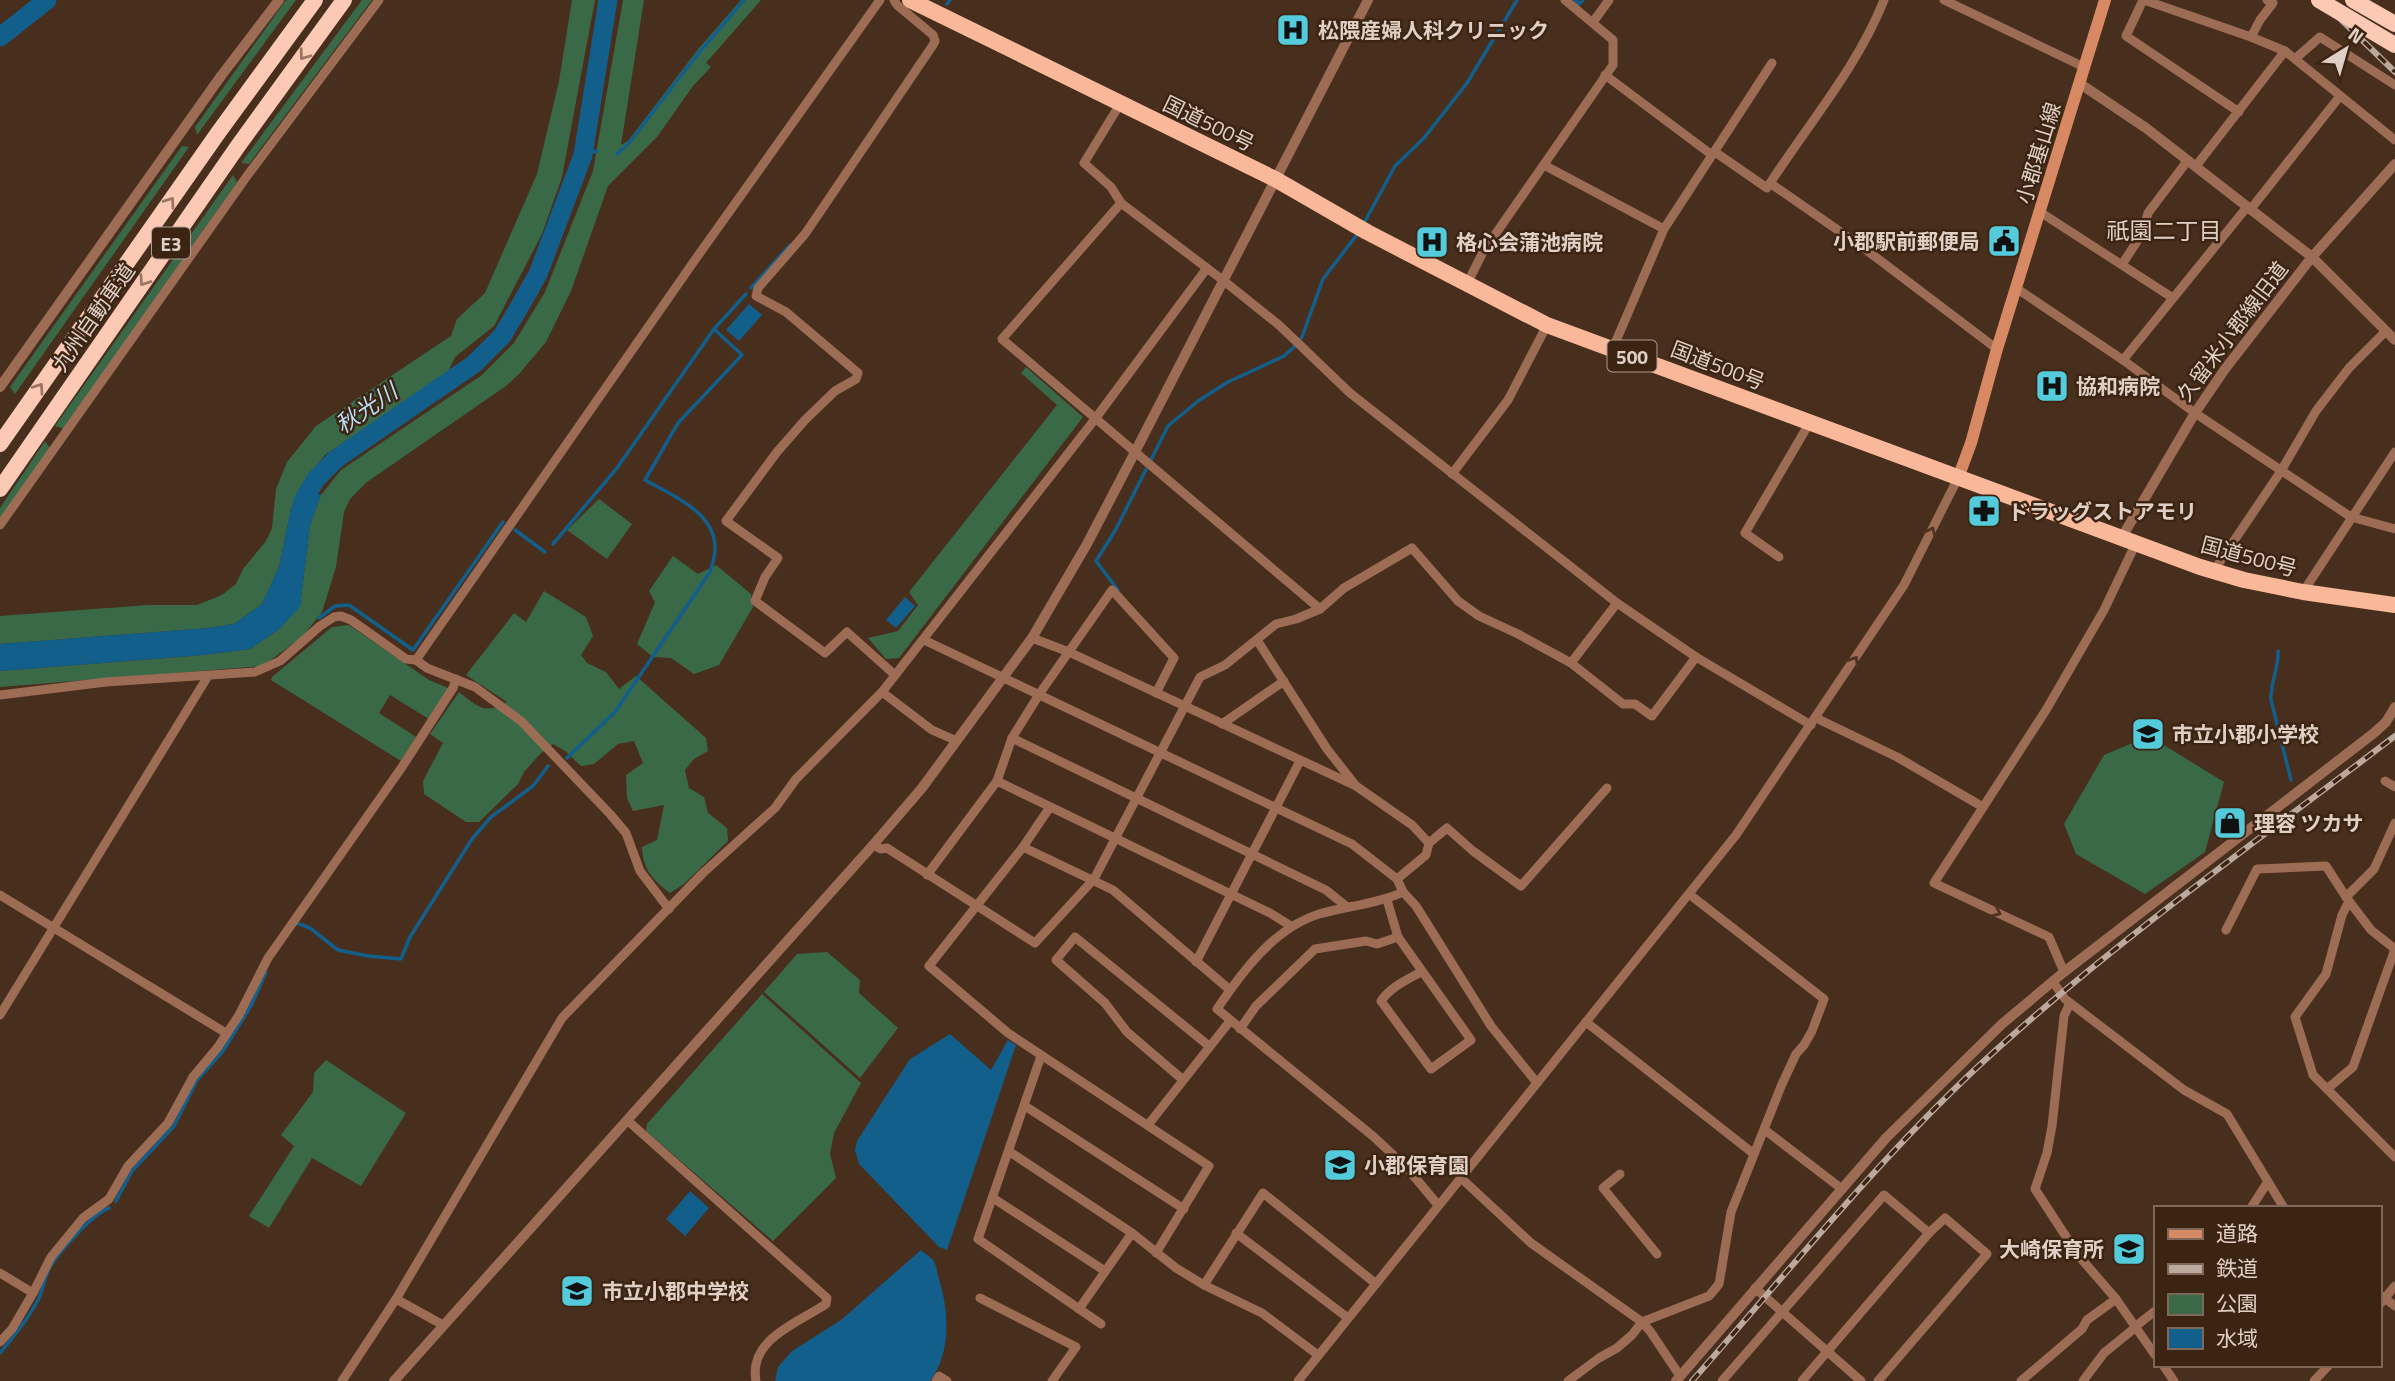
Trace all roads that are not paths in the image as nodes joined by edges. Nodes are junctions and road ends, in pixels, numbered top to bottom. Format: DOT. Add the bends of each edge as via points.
graph roads {
  1 [pos="316,0"];
  2 [pos="344,0"];
  3 [pos="379,0"];
  4 [pos="880,0"];
  5 [pos="894,0"];
  6 [pos="910,0"];
  7 [pos="1368,0"];
  8 [pos="1564,0"];
  9 [pos="1609,0"];
  10 [pos="1884,0"];
  11 [pos="1944,0"];
  12 [pos="2105,0"];
  13 [pos="2144,0"];
  14 [pos="2267,0"];
  15 [pos="2319,0"];
  16 [pos="2353,0"];
  17 [pos="274,2"];
  18 [pos="1593,22"];
  19 [pos="2395,24"];
  20 [pos="2251,37"];
  21 [pos="2395,45"];
  22 [pos="2285,51"];
  23 [pos="2296,58"];
  24 [pos="1772,63"];
  25 [pos="2084,67"];
  26 [pos="1605,75"];
  27 [pos="2080,83"];
  28 [pos="2395,85"];
  29 [pos="2340,96"];
  30 [pos="1120,104"];
  31 [pos="2239,112"];
  32 [pos="2395,140"];
  33 [pos="1714,153"];
  34 [pos="2192,163"];
  35 [pos="2395,164"];
  36 [pos="1544,165"];
  37 [pos="1275,179"];
  38 [pos="1770,183"];
  39 [pos="1121,203"];
  40 [pos="2249,208"];
  41 [pos="2040,212"];
  42 [pos="1664,229"];
  43 [pos="2312,257"];
  44 [pos="2123,263"];
  45 [pos="1207,268"];
  46 [pos="1224,281"];
  47 [pos="1467,284"];
  48 [pos="2017,289"];
  49 [pos="2173,298"];
  50 [pos="1547,325"];
  51 [pos="2386,331"];
  52 [pos="2395,340"];
  53 [pos="1612,348"];
  54 [pos="1997,349"];
  55 [pos="2123,360"];
  56 [pos="0,387"];
  57 [pos="2194,413"];
  58 [pos="1095,419"];
  59 [pos="1810,422"];
  60 [pos="0,444"];
  61 [pos="1135,452"];
  62 [pos="2395,452"];
  63 [pos="2281,471"];
  64 [pos="1452,474"];
  65 [pos="1958,478"];
  66 [pos="0,489"];
  67 [pos="2351,517"];
  68 [pos="0,524"];
  69 [pos="2395,529"];
  70 [pos="2129,540"];
  71 [pos="1779,557"];
  72 [pos="2214,569"];
  73 [pos="2302,592"];
  74 [pos="1617,603"];
  75 [pos="2395,605"];
  76 [pos="1320,609"];
  77 [pos="1032,638"];
  78 [pos="925,640"];
  79 [pos="1257,640"];
  80 [pos="1069,652"];
  81 [pos="1696,657"];
  82 [pos="416,660"];
  83 [pos="1571,663"];
  84 [pos="895,675"];
  85 [pos="208,676"];
  86 [pos="1004,677"];
  87 [pos="456,679"];
  88 [pos="1284,681"];
  89 [pos="882,692"];
  90 [pos="1040,693"];
  91 [pos="1156,693"];
  92 [pos="0,695"];
  93 [pos="1183,706"];
  94 [pos="2395,707"];
  95 [pos="1814,722"];
  96 [pos="1222,724"];
  97 [pos="1012,738"];
  98 [pos="957,741"];
  99 [pos="1160,753"];
  100 [pos="1300,761"];
  101 [pos="997,781"];
  102 [pos="2385,781"];
  103 [pos="1356,786"];
  104 [pos="2395,787"];
  105 [pos="1607,788"];
  106 [pos="1137,797"];
  107 [pos="1050,807"];
  108 [pos="1983,807"];
  109 [pos="1274,808"];
  110 [pos="2395,822"];
  111 [pos="1115,838"];
  112 [pos="1429,843"];
  113 [pos="873,845"];
  114 [pos="1023,847"];
  115 [pos="1250,854"];
  116 [pos="927,875"];
  117 [pos="1094,879"];
  118 [pos="1397,879"];
  119 [pos="1403,892"];
  120 [pos="1230,894"];
  121 [pos="1689,894"];
  122 [pos="0,895"];
  123 [pos="2347,899"];
  124 [pos="1387,900"];
  125 [pos="1347,907"];
  126 [pos="978,908"];
  127 [pos="669,909"];
  128 [pos="1291,926"];
  129 [pos="53,928"];
  130 [pos="2226,930"];
  131 [pos="1398,937"];
  132 [pos="1196,962"];
  133 [pos="1421,972"];
  134 [pos="2064,972"];
  135 [pos="2053,982"];
  136 [pos="1230,990"];
  137 [pos="2070,1003"];
  138 [pos="0,1015"];
  139 [pos="1230,1021"];
  140 [pos="1586,1022"];
  141 [pos="1240,1029"];
  142 [pos="226,1033"];
  143 [pos="1209,1046"];
  144 [pos="1041,1056"];
  145 [pos="1182,1079"];
  146 [pos="1537,1083"];
  147 [pos="2327,1089"];
  148 [pos="1025,1106"];
  149 [pos="627,1120"];
  150 [pos="1148,1125"];
  151 [pos="1765,1130"];
  152 [pos="1010,1152"];
  153 [pos="1754,1154"];
  154 [pos="2395,1157"];
  155 [pos="1620,1174"];
  156 [pos="1461,1178"];
  157 [pos="2267,1183"];
  158 [pos="1842,1189"];
  159 [pos="993,1198"];
  160 [pos="1438,1205"];
  161 [pos="2252,1206"];
  162 [pos="2283,1206"];
  163 [pos="1184,1209"];
  164 [pos="1132,1233"];
  165 [pos="1236,1233"];
  166 [pos="1929,1233"];
  167 [pos="1156,1253"];
  168 [pos="1657,1254"];
  169 [pos="1105,1271"];
  170 [pos="0,1273"];
  171 [pos="1375,1283"];
  172 [pos="1204,1285"];
  173 [pos="2395,1286"];
  174 [pos="1755,1288"];
  175 [pos="33,1293"];
  176 [pos="980,1298"];
  177 [pos="396,1299"];
  178 [pos="2116,1299"];
  179 [pos="2381,1300"];
  180 [pos="2395,1306"];
  181 [pos="1079,1309"];
  182 [pos="1781,1312"];
  183 [pos="2154,1312"];
  184 [pos="1348,1318"];
  185 [pos="1642,1322"];
  186 [pos="1101,1324"];
  187 [pos="443,1325"];
  188 [pos="2136,1326"];
  189 [pos="0,1342"];
  190 [pos="1826,1352"];
  191 [pos="2154,1353"];
  192 [pos="1318,1355"];
  193 [pos="2327,1367"];
  194 [pos="1678,1378"];
  195 [pos="342,1381"];
  196 [pos="394,1381"];
  197 [pos="756,1381"];
  198 [pos="936,1381"];
  199 [pos="947,1381"];
  200 [pos="1052,1381"];
  201 [pos="1298,1381"];
  202 [pos="1568,1381"];
  203 [pos="1722,1381"];
  204 [pos="1802,1381"];
  205 [pos="1861,1381"];
  206 [pos="1878,1381"];
  207 [pos="2021,1381"];
  208 [pos="2083,1381"];
  209 [pos="2314,1381"];
  60 -- 1 [label="highway, 九州自動車道 / E3, one-way"];
  2 -- 66 [label="highway, 九州自動車道 / E3, one-way"];
  3 -- 68 [label="street" via="247,176"];
  4 -- 82 [label="street"];
  5 -- 84 [label="street" via="933,35 933,46 805,234 756,296 786,312 858,373 805,420 726,521 778,558 755,601 825,653 847,632"];
  6 -- 30 [label="highway, 国道500号 / 500"];
  7 -- 37 [label="street"];
  8 -- 18 [label="street"];
  9 -- 18 [label="street"];
  10 -- 38 [label="street" via="1861,51"];
  11 -- 25 [label="street"];
  12 -- 25 [label="main road, 小郡基山線"];
  13 -- 20 [label="street"];
  13 -- 31 [label="street" via="2126,36"];
  14 -- 20 [label="street" via="2273,3"];
  15 -- 21 [label="highway, bridge"];
  16 -- 19 [label="highway"];
  17 -- 56 [label="street"];
  18 -- 26 [label="street" via="1613,40 1612,65"];
  20 -- 22 [label="street"];
  22 -- 23 [label="street"];
  22 -- 31 [label="street"];
  23 -- 28 [label="street" via="2320,37"];
  23 -- 29 [label="street"];
  24 -- 33 [label="street"];
  25 -- 27 [label="main road, 小郡基山線"];
  26 -- 33 [label="street"];
  26 -- 36 [label="street"];
  27 -- 34 [label="street"];
  27 -- 41 [label="main road, 小郡基山線"];
  29 -- 32 [label="street"];
  29 -- 40 [label="street"];
  30 -- 37 [label="highway, 国道500号 / 500"];
  30 -- 39 [label="street" via="1084,163 1111,187"];
  31 -- 34 [label="street"];
  33 -- 38 [label="street" via="1767,188"];
  33 -- 42 [label="street"];
  34 -- 40 [label="street"];
  34 -- 44 [label="street" via="2148,213 2143,232"];
  35 -- 43 [label="street, 久留米小郡線旧道"];
  36 -- 42 [label="street"];
  36 -- 47 [label="street" via="1483,252"];
  37 -- 46 [label="street"];
  37 -- 47 [label="highway, 国道500号 / 500"];
  38 -- 54 [label="street"];
  39 -- 45 [label="street"];
  39 -- 58 [label="street" via="1002,339"];
  40 -- 43 [label="street"];
  40 -- 49 [label="street"];
  41 -- 44 [label="street"];
  41 -- 48 [label="main road, 小郡基山線"];
  42 -- 53 [label="street"];
  43 -- 51 [label="street"];
  43 -- 57 [label="street, 久留米小郡線旧道"];
  44 -- 49 [label="street"];
  45 -- 46 [label="street"];
  45 -- 58 [label="street"];
  46 -- 61 [label="street"];
  46 -- 64 [label="street" via="1279,325 1350,393"];
  47 -- 50 [label="highway, 国道500号 / 500"];
  48 -- 54 [label="main road, 小郡基山線"];
  48 -- 55 [label="street"];
  49 -- 55 [label="street"];
  50 -- 53 [label="highway, 国道500号 / 500"];
  50 -- 64 [label="street" via="1508,400"];
  51 -- 52 [label="street"];
  51 -- 63 [label="street" via="2349,368"];
  53 -- 59 [label="highway, 国道500号 / 500"];
  54 -- 65 [label="main road, 小郡基山線"];
  55 -- 57 [label="street"];
  57 -- 63 [label="street"];
  57 -- 70 [label="street, 久留米小郡線旧道"];
  58 -- 61 [label="street"];
  58 -- 78 [label="street"];
  59 -- 65 [label="highway, 国道500号 / 500"];
  59 -- 71 [label="street" via="1745,533"];
  61 -- 76 [label="street"];
  61 -- 77 [label="street"];
  62 -- 67 [label="street"];
  63 -- 67 [label="street"];
  63 -- 72 [label="street"];
  64 -- 74 [label="street"];
  65 -- 70 [label="highway, 国道500号 / 500"];
  95 -- 65 [label="street, one-way" via="1905,586"];
  67 -- 69 [label="street"];
  67 -- 73 [label="street"];
  70 -- 72 [label="highway, 国道500号 / 500"];
  70 -- 108 [label="street" via="2104,610"];
  72 -- 73 [label="highway, 国道500号 / 500"];
  73 -- 75 [label="highway, 国道500号 / 500"];
  74 -- 81 [label="street"];
  74 -- 83 [label="street"];
  76 -- 79 [label="street" via="1276,624"];
  76 -- 83 [label="street" via="1345,588 1412,548 1458,601"];
  77 -- 80 [label="street"];
  77 -- 86 [label="street"];
  78 -- 84 [label="street"];
  78 -- 86 [label="street"];
  79 -- 88 [label="street"];
  79 -- 93 [label="street" via="1200,677"];
  80 -- 90 [label="street"];
  80 -- 91 [label="street"];
  80 -- 91 [label="street" via="1112,590 1174,658"];
  81 -- 83 [label="street" via="1653,716 1635,704 1623,704"];
  81 -- 95 [label="street"];
  82 -- 85 [label="street" via="407,659 341,616 320,626 263,670"];
  82 -- 87 [label="street"];
  84 -- 89 [label="street"];
  85 -- 92 [label="street"];
  85 -- 129 [label="street"];
  86 -- 90 [label="street"];
  86 -- 98 [label="street"];
  87 -- 127 [label="street" via="475,687 521,721 610,814 626,833 640,871"];
  87 -- 142 [label="street" via="402,767 268,957"];
  88 -- 96 [label="street"];
  88 -- 103 [label="street"];
  89 -- 98 [label="street" via="932,730"];
  89 -- 127 [label="street" via="796,779 775,807"];
  90 -- 97 [label="street"];
  90 -- 99 [label="street"];
  91 -- 93 [label="street"];
  93 -- 96 [label="street"];
  93 -- 99 [label="street"];
  94 -- 134 [label="street" via="2386,722 2355,749"];
  95 -- 108 [label="street" via="1897,757"];
  95 -- 121 [label="street"];
  96 -- 100 [label="street"];
  97 -- 101 [label="street"];
  97 -- 106 [label="street"];
  98 -- 113 [label="street"];
  99 -- 106 [label="street"];
  99 -- 109 [label="street"];
  100 -- 103 [label="street"];
  100 -- 109 [label="street"];
  101 -- 107 [label="street"];
  101 -- 116 [label="street"];
  102 -- 104 [label="street"];
  103 -- 112 [label="street" via="1412,825"];
  105 -- 112 [label="street" via="1521,886 1447,828"];
  106 -- 111 [label="street"];
  106 -- 115 [label="street"];
  107 -- 111 [label="street"];
  107 -- 114 [label="street"];
  108 -- 134 [label="street, one-way" via="1934,883 2049,937"];
  109 -- 115 [label="street"];
  109 -- 118 [label="street" via="1352,844"];
  110 -- 123 [label="street" via="2374,869"];
  111 -- 117 [label="street"];
  111 -- 120 [label="street"];
  112 -- 118 [label="street" via="1426,855"];
  113 -- 116 [label="street" via="887,848"];
  113 -- 149 [label="street"];
  114 -- 117 [label="street"];
  114 -- 126 [label="street"];
  115 -- 120 [label="street"];
  115 -- 125 [label="street" via="1326,890"];
  116 -- 126 [label="street"];
  117 -- 126 [label="street" via="1035,943"];
  117 -- 132 [label="street" via="1114,890"];
  118 -- 119 [label="street"];
  119 -- 124 [label="street"];
  119 -- 146 [label="street" via="1491,1026"];
  120 -- 128 [label="street"];
  120 -- 132 [label="street"];
  121 -- 140 [label="street"];
  121 -- 151 [label="street" via="1824,999"];
  122 -- 129 [label="street"];
  123 -- 130 [label="street" via="2326,866 2257,869"];
  123 -- 147 [label="street" via="2326,974 2295,1017 2313,1075"];
  123 -- 147 [label="street" via="2371,930 2395,949 2353,1067"];
  124 -- 125 [label="street"];
  124 -- 131 [label="street"];
  125 -- 128 [label="street"];
  126 -- 144 [label="street" via="929,966 1008,1034"];
  127 -- 177 [label="street" via="562,1018"];
  128 -- 136 [label="street" via="1264,949"];
  129 -- 138 [label="street"];
  129 -- 142 [label="street"];
  131 -- 133 [label="street"];
  131 -- 141 [label="street" via="1377,944 1366,941 1315,949 1256,1006"];
  132 -- 136 [label="street"];
  133 -- 133 [label="street" via="1471,1040 1431,1069 1381,1001 1386,993"];
  134 -- 135 [label="street"];
  135 -- 137 [label="street"];
  135 -- 158 [label="street" via="1957,1067"];
  136 -- 139 [label="street" via="1217,1009"];
  137 -- 157 [label="street" via="2184,1090 2227,1114"];
  137 -- 178 [label="street" via="2064,1016 2048,1153 2035,1189 2078,1255"];
  139 -- 141 [label="street"];
  139 -- 143 [label="street"];
  140 -- 146 [label="street"];
  140 -- 153 [label="street"];
  141 -- 160 [label="street" via="1374,1137"];
  142 -- 175 [label="street" via="193,1077 168,1123 128,1166 109,1199 83,1218 51,1257"];
  143 -- 145 [label="street"];
  143 -- 145 [label="street" via="1075,937 1056,960 1105,1003 1127,1032"];
  144 -- 148 [label="street"];
  144 -- 150 [label="street"];
  145 -- 150 [label="street"];
  146 -- 156 [label="street"];
  147 -- 154 [label="street"];
  148 -- 152 [label="street"];
  148 -- 163 [label="street"];
  149 -- 187 [label="street"];
  149 -- 197 [label="street" via="827,1298 826,1304 782,1329 758,1355"];
  150 -- 163 [label="street" via="1210,1167"];
  151 -- 153 [label="street"];
  151 -- 158 [label="street"];
  152 -- 159 [label="street"];
  152 -- 164 [label="street"];
  153 -- 185 [label="street" via="1731,1212 1719,1284 1709,1296"];
  155 -- 168 [label="street" via="1603,1188"];
  156 -- 160 [label="street"];
  156 -- 185 [label="street" via="1531,1243"];
  157 -- 161 [label="street"];
  157 -- 162 [label="street"];
  158 -- 174 [label="street"];
  159 -- 169 [label="street"];
  159 -- 181 [label="street" via="978,1239"];
  160 -- 171 [label="street"];
  163 -- 167 [label="street"];
  164 -- 167 [label="street"];
  164 -- 169 [label="street"];
  165 -- 171 [label="street" via="1263,1194"];
  165 -- 172 [label="street"];
  165 -- 184 [label="street"];
  166 -- 182 [label="street" via="1884,1195"];
  166 -- 190 [label="street"];
  166 -- 206 [label="street" via="1945,1218 1987,1254"];
  167 -- 172 [label="street"];
  169 -- 181 [label="street"];
  170 -- 175 [label="street"];
  171 -- 184 [label="street"];
  172 -- 192 [label="street" via="1262,1313"];
  173 -- 179 [label="street"];
  174 -- 182 [label="street"];
  174 -- 194 [label="street"];
  175 -- 189 [label="street"];
  176 -- 200 [label="street" via="1076,1347"];
  177 -- 187 [label="street"];
  177 -- 195 [label="street"];
  178 -- 188 [label="street"];
  178 -- 207 [label="street"];
  179 -- 180 [label="street"];
  181 -- 186 [label="street"];
  182 -- 190 [label="street"];
  182 -- 203 [label="street"];
  183 -- 188 [label="street"];
  184 -- 192 [label="street"];
  185 -- 194 [label="street"];
  185 -- 202 [label="street" via="1617,1348"];
  187 -- 196 [label="street"];
  188 -- 191 [label="street"];
  188 -- 208 [label="street" via="2104,1353"];
  190 -- 204 [label="street"];
  190 -- 205 [label="street"];
  192 -- 201 [label="street"];
  193 -- 209 [label="street"];
  198 -- 199 [label="street" via="939,1376"];
}
